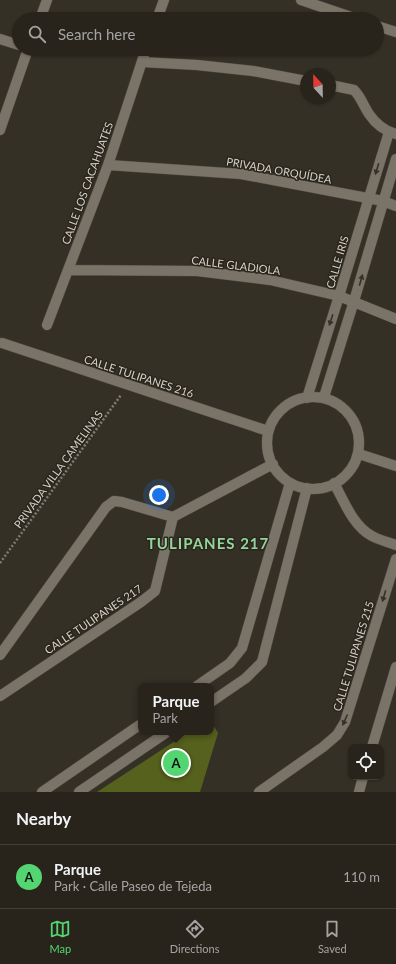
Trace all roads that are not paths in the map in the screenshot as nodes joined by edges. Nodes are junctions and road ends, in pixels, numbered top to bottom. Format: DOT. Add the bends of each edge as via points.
graph roads {
  1 [pos="47,0"];
  2 [pos="164,0"];
  3 [pos="300,0"];
  4 [pos="43,12"];
  5 [pos="160,12"];
  6 [pos="336,12"];
  7 [pos="384,28"];
  8 [pos="396,32"];
  9 [pos="0,39"];
  10 [pos="12,43"];
  11 [pos="26,56"];
  12 [pos="144,56"];
  13 [pos="142,62"];
  14 [pos="300,80"];
  15 [pos="336,86"];
  16 [pos="0,130"];
  17 [pos="392,133"];
  18 [pos="396,159"];
  19 [pos="108,165"];
  20 [pos="368,198"];
  21 [pos="383,201"];
  22 [pos="396,206"];
  23 [pos="68,270"];
  24 [pos="339,296"];
  25 [pos="354,301"];
  26 [pos="396,319"];
  27 [pos="47,325"];
  28 [pos="2,343"];
  29 [pos="324,397"];
  30 [pos="306,398"];
  31 [pos="268,431"];
  32 [pos="359,454"];
  33 [pos="273,464"];
  34 [pos="396,466"];
  35 [pos="290,483"];
  36 [pos="334,483"];
  37 [pos="307,488"];
  38 [pos="173,517"];
  39 [pos="396,545"];
  40 [pos="396,559"];
  41 [pos="0,655"];
  42 [pos="396,667"];
  43 [pos="201,683"];
  44 [pos="0,696"];
  45 [pos="214,700"];
  46 [pos="138,726"];
  47 [pos="163,735"];
  48 [pos="373,744"];
  49 [pos="362,780"];
  50 [pos="42,792"];
  51 [pos="78,792"];
  52 [pos="259,792"];
  53 [pos="359,792"];
  1 -- 4 [label="street"];
  2 -- 5 [label="street"];
  3 -- 6 [label="street"];
  7 -- 8 [label="street"];
  9 -- 10 [label="street"];
  11 -- 16 [label="street"];
  12 -- 13 [label="street, CALLE LOS CACAHUATES"];
  13 -- 14 [label="street" via="253,71"];
  13 -- 19 [label="street, CALLE LOS CACAHUATES"];
  15 -- 17 [label="street" via="354,90 362,99 369,114"];
  17 -- 20 [label="street, CALLE IRIS, one-way"];
  18 -- 21 [label="street"];
  19 -- 20 [label="street, PRIVADA ORQUÍDEA" via="241,174"];
  19 -- 23 [label="street, CALLE LOS CACAHUATES"];
  20 -- 21 [label="street, PRIVADA ORQUÍDEA"];
  20 -- 24 [label="street, CALLE IRIS"];
  21 -- 22 [label="street, PRIVADA ORQUÍDEA"];
  25 -- 21 [label="street, one-way"];
  23 -- 24 [label="street, CALLE GLADIOLA" via="197,271 270,280"];
  23 -- 27 [label="street, CALLE LOS CACAHUATES"];
  24 -- 25 [label="street, CALLE GLADIOLA"];
  24 -- 30 [label="street, CALLE IRIS, one-way"];
  25 -- 26 [label="street, CALLE GLADIOLA"];
  25 -- 29 [label="street"];
  28 -- 31 [label="street, CALLE TULIPANES 216"];
  29 -- 30 [label="street"];
  29 -- 32 [label="street" via="337,403 350,415 358,431"];
  30 -- 31 [label="street" via="285,406"];
  31 -- 33 [label="street" via="269,454"];
  32 -- 34 [label="street"];
  32 -- 36 [label="street" via="353,466"];
  33 -- 35 [label="street" via="276,471"];
  33 -- 38 [label="street"];
  35 -- 37 [label="street"];
  35 -- 43 [label="street" via="242,648 230,663"];
  36 -- 37 [label="street" via="325,487"];
  36 -- 39 [label="street" via="360,527 372,536"];
  37 -- 45 [label="street" via="262,662 246,678"];
  38 -- 41 [label="street" via="122,502 114,501 106,507"];
  38 -- 44 [label="street, CALLE TULIPANES 217" via="155,591"];
  40 -- 52 [label="street, CALLE TULIPANES 215, one-way" via="345,722 323,748"];
  42 -- 48 [label="street"];
  46 -- 50 [label="street"];
  47 -- 51 [label="street"];
  49 -- 53 [label="street"];
}
